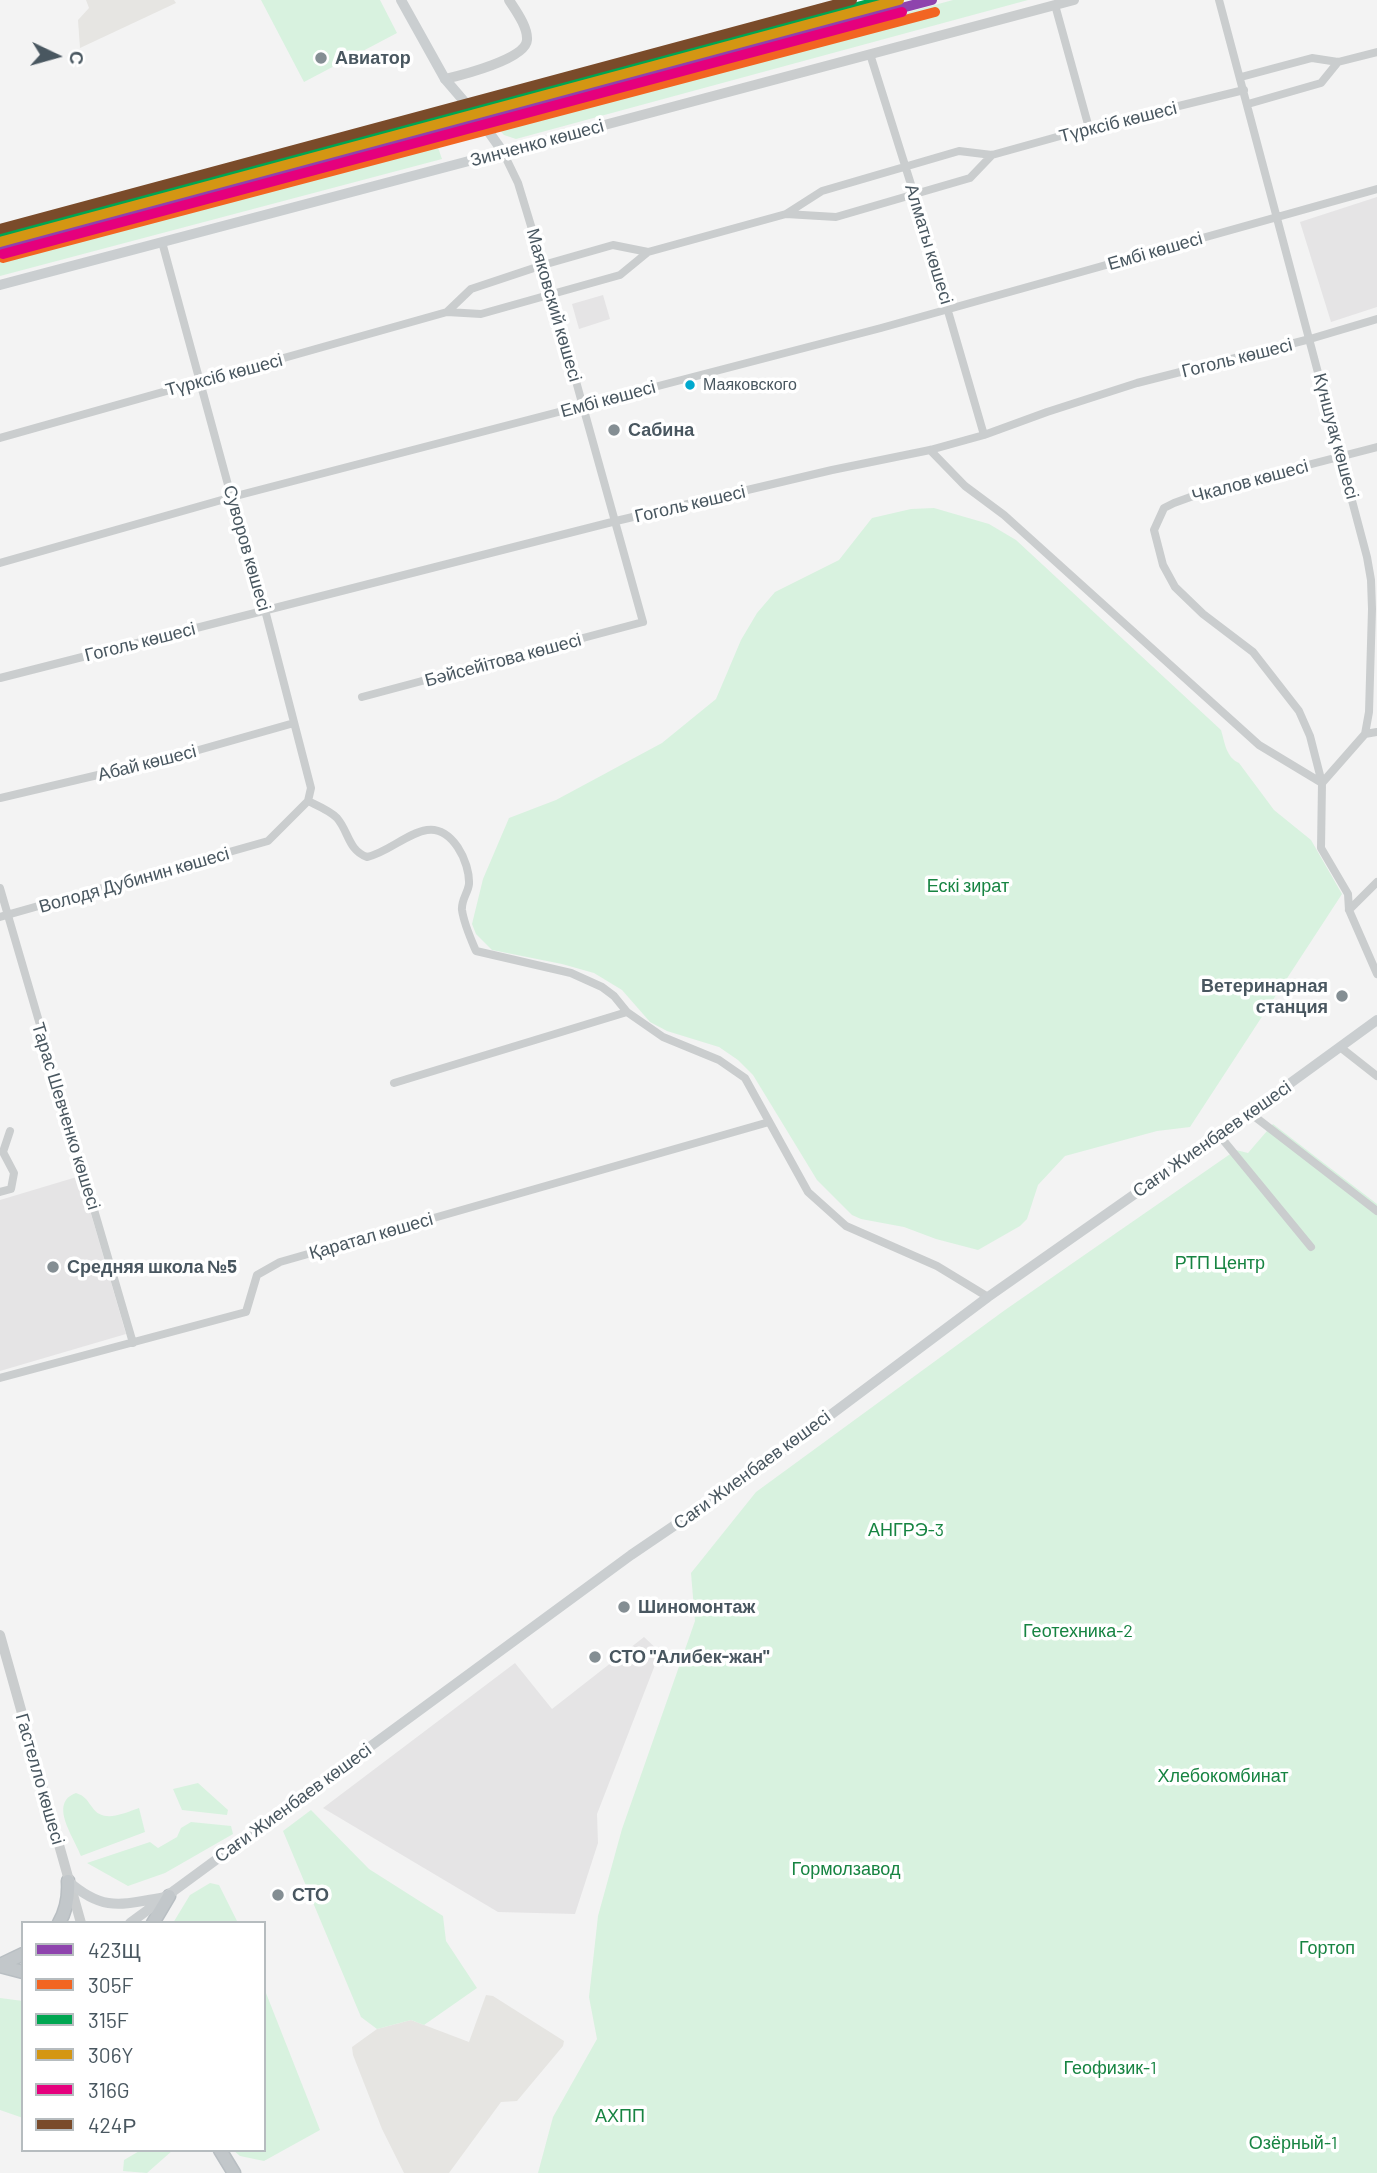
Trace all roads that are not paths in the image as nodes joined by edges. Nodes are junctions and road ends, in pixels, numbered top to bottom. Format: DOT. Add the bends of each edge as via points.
graph roads {
  1 [pos="401,0"];
  2 [pos="509,0"];
  3 [pos="1073,0"];
  4 [pos="1219,0"];
  5 [pos="1055,5"];
  6 [pos="1377,52"];
  7 [pos="870,54"];
  8 [pos="1338,62"];
  9 [pos="1241,77"];
  10 [pos="445,79"];
  11 [pos="1244,90"];
  12 [pos="1248,104"];
  13 [pos="1089,128"];
  14 [pos="503,152"];
  15 [pos="992,155"];
  16 [pos="905,166"];
  17 [pos="1377,188"];
  18 [pos="914,194"];
  19 [pos="786,214"];
  20 [pos="1278,217"];
  21 [pos="162,242"];
  22 [pos="648,252"];
  23 [pos="543,265"];
  24 [pos="0,285"];
  25 [pos="552,295"];
  26 [pos="948,309"];
  27 [pos="447,312"];
  28 [pos="1377,318"];
  29 [pos="1310,340"];
  30 [pos="201,381"];
  31 [pos="582,406"];
  32 [pos="984,435"];
  33 [pos="0,438"];
  34 [pos="1377,447"];
  35 [pos="930,450"];
  36 [pos="1341,457"];
  37 [pos="232,498"];
  38 [pos="616,522"];
  39 [pos="0,563"];
  40 [pos="265,610"];
  41 [pos="643,622"];
  42 [pos="0,678"];
  43 [pos="362,697"];
  44 [pos="294,723"];
  45 [pos="1377,732"];
  46 [pos="1365,734"];
  47 [pos="1322,783"];
  48 [pos="0,798"];
  49 [pos="307,801"];
  50 [pos="1377,882"];
  51 [pos="0,888"];
  52 [pos="1349,910"];
  53 [pos="4,916"];
  54 [pos="1377,974"];
  55 [pos="627,1012"];
  56 [pos="1377,1020"];
  57 [pos="1340,1047"];
  58 [pos="1377,1076"];
  59 [pos="394,1083"];
  60 [pos="1250,1113"];
  61 [pos="769,1122"];
  62 [pos="10,1131"];
  63 [pos="1219,1135"];
  64 [pos="0,1192"];
  65 [pos="1377,1211"];
  66 [pos="1311,1247"];
  67 [pos="988,1297"];
  68 [pos="133,1343"];
  69 [pos="0,1378"];
  70 [pos="0,1635"];
  71 [pos="68,1881"];
  72 [pos="169,1896"];
  73 [pos="60,1921"];
  74 [pos="80,1921"];
  75 [pos="133,1921"];
  76 [pos="154,1921"];
  77 [pos="21,1955"];
  78 [pos="21,1962"];
  79 [pos="0,1965"];
  80 [pos="21,1971"];
  81 [pos="221,2152"];
  82 [pos="234,2173"];
  1 -- 10 [label="main road"];
  2 -- 10 [label="street" via="526,30 526,47 510,58"];
  3 -- 5 [label="street, Зинченко көшесі"];
  4 -- 9 [label="street, Күншуақ көшесі"];
  5 -- 7 [label="street, Зинченко көшесі"];
  5 -- 13 [label="street"];
  6 -- 8 [label="street"];
  7 -- 14 [label="street, Зинченко көшесі"];
  7 -- 16 [label="street, Алматы көшесі"];
  8 -- 9 [label="street" via="1312,58"];
  8 -- 12 [label="street" via="1321,83"];
  9 -- 11 [label="street, Күншуақ көшесі"];
  10 -- 14 [label="main road"];
  11 -- 12 [label="street, Күншуақ көшесі"];
  11 -- 13 [label="street, Түрксіб көшесі"];
  12 -- 20 [label="street, Күншуақ көшесі"];
  13 -- 15 [label="street, Түрксіб көшесі"];
  14 -- 21 [label="main road, Зинченко көшесі"];
  14 -- 23 [label="street, Маяковский көшесі" via="518,183"];
  15 -- 16 [label="street, Түрксіб көшесі" via="961,150"];
  15 -- 18 [label="street, Түрксіб көшесі" via="970,178"];
  16 -- 18 [label="street, Алматы көшесі"];
  16 -- 19 [label="street, Түрксіб көшесі" via="822,191"];
  17 -- 20 [label="street, Ембі көшесі"];
  18 -- 19 [label="street, Түрксіб көшесі" via="836,217"];
  18 -- 26 [label="street, Алматы көшесі"];
  19 -- 22 [label="street, Түрксіб көшесі"];
  20 -- 26 [label="street, Ембі көшесі"];
  20 -- 29 [label="street, Күншуақ көшесі"];
  21 -- 24 [label="main road, Зинченко көшесі"];
  21 -- 30 [label="street, Суворов көшесі"];
  22 -- 23 [label="street, Түрксіб көшесі" via="613,245"];
  22 -- 25 [label="street, Түрксіб көшесі" via="621,275"];
  23 -- 25 [label="street, Маяковский көшесі"];
  23 -- 27 [label="street, Түрксіб көшесі" via="471,289"];
  25 -- 27 [label="street, Түрксіб көшесі" via="481,314"];
  25 -- 31 [label="street, Маяковский көшесі"];
  26 -- 31 [label="street, Ембі көшесі"];
  26 -- 32 [label="street, Алматы көшесі"];
  27 -- 30 [label="street, Түрксіб көшесі"];
  28 -- 29 [label="street, Гоголь көшесі"];
  29 -- 32 [label="street, Гоголь көшесі" via="1137,383"];
  29 -- 36 [label="street, Күншуақ көшесі"];
  30 -- 33 [label="street, Түрксіб көшесі"];
  30 -- 37 [label="street, Суворов көшесі"];
  31 -- 37 [label="street, Ембі көшесі"];
  31 -- 38 [label="street, Маяковский көшесі"];
  32 -- 35 [label="street, Гоголь көшесі"];
  34 -- 36 [label="street, Чкалов көшесі"];
  35 -- 38 [label="street, Гоголь көшесі"];
  35 -- 47 [label="street" via="1259,745"];
  36 -- 46 [label="street, Күншуақ көшесі" via="1371,580"];
  36 -- 47 [label="street, Чкалов көшесі" via="1207,491 1164,508 1154,530 1163,565 1175,587 1254,652 1299,711"];
  37 -- 39 [label="street, Ембі көшесі"];
  37 -- 40 [label="street, Суворов көшесі"];
  38 -- 40 [label="street, Гоголь көшесі"];
  38 -- 41 [label="street, Маяковский көшесі"];
  40 -- 42 [label="street, Гоголь көшесі"];
  40 -- 44 [label="street, Суворов көшесі"];
  41 -- 43 [label="street, Бәйсейітова көшесі"];
  44 -- 48 [label="street, Абай көшесі"];
  44 -- 49 [label="street, Суворов көшесі" via="311,788"];
  45 -- 46 [label="street"];
  46 -- 47 [label="street"];
  47 -- 52 [label="street" via="1321,848 1348,894"];
  49 -- 53 [label="street, Володя Дубинин көшесі" via="268,841"];
  49 -- 55 [label="street" via="330,811 351,847 367,857 427,830 449,836 469,872 461,905 476,951 571,972 602,987"];
  50 -- 52 [label="street"];
  51 -- 53 [label="street, Тарас Шевченко көшесі"];
  52 -- 54 [label="street"];
  53 -- 68 [label="street, Тарас Шевченко көшесі"];
  55 -- 59 [label="street"];
  55 -- 61 [label="street" via="663,1037 719,1060 745,1078"];
  56 -- 57 [label="main road, Сағи Жиенбаев көшесі"];
  57 -- 58 [label="street"];
  57 -- 60 [label="main road, Сағи Жиенбаев көшесі"];
  60 -- 63 [label="main road, Сағи Жиенбаев көшесі"];
  60 -- 65 [label="street"];
  61 -- 67 [label="street" via="808,1192 846,1226 937,1266"];
  61 -- 68 [label="street, Қаратал көшесі" via="280,1262 257,1275 246,1312"];
  62 -- 64 [label="street" via="3,1152 14,1173 11,1189"];
  63 -- 66 [label="street"];
  63 -- 67 [label="main road, Сағи Жиенбаев көшесі"];
  67 -- 72 [label="main road, Сағи Жиенбаев көшесі"];
  68 -- 69 [label="street, Қаратал көшесі"];
  70 -- 71 [label="street, Гастелло көшесі"];
  71 -- 72 [label="main road" via="100,1903"];
  71 -- 73 [label="highway"];
  71 -- 74 [label="street, Гастелло көшесі"];
  72 -- 75 [label="main road, Сағи Жиенбаев көшесі"];
  72 -- 76 [label="highway"];
  77 -- 79 [label="highway"];
  78 -- 79 [label="highway"];
  79 -- 80 [label="highway"];
  81 -- 82 [label="highway"];
}
